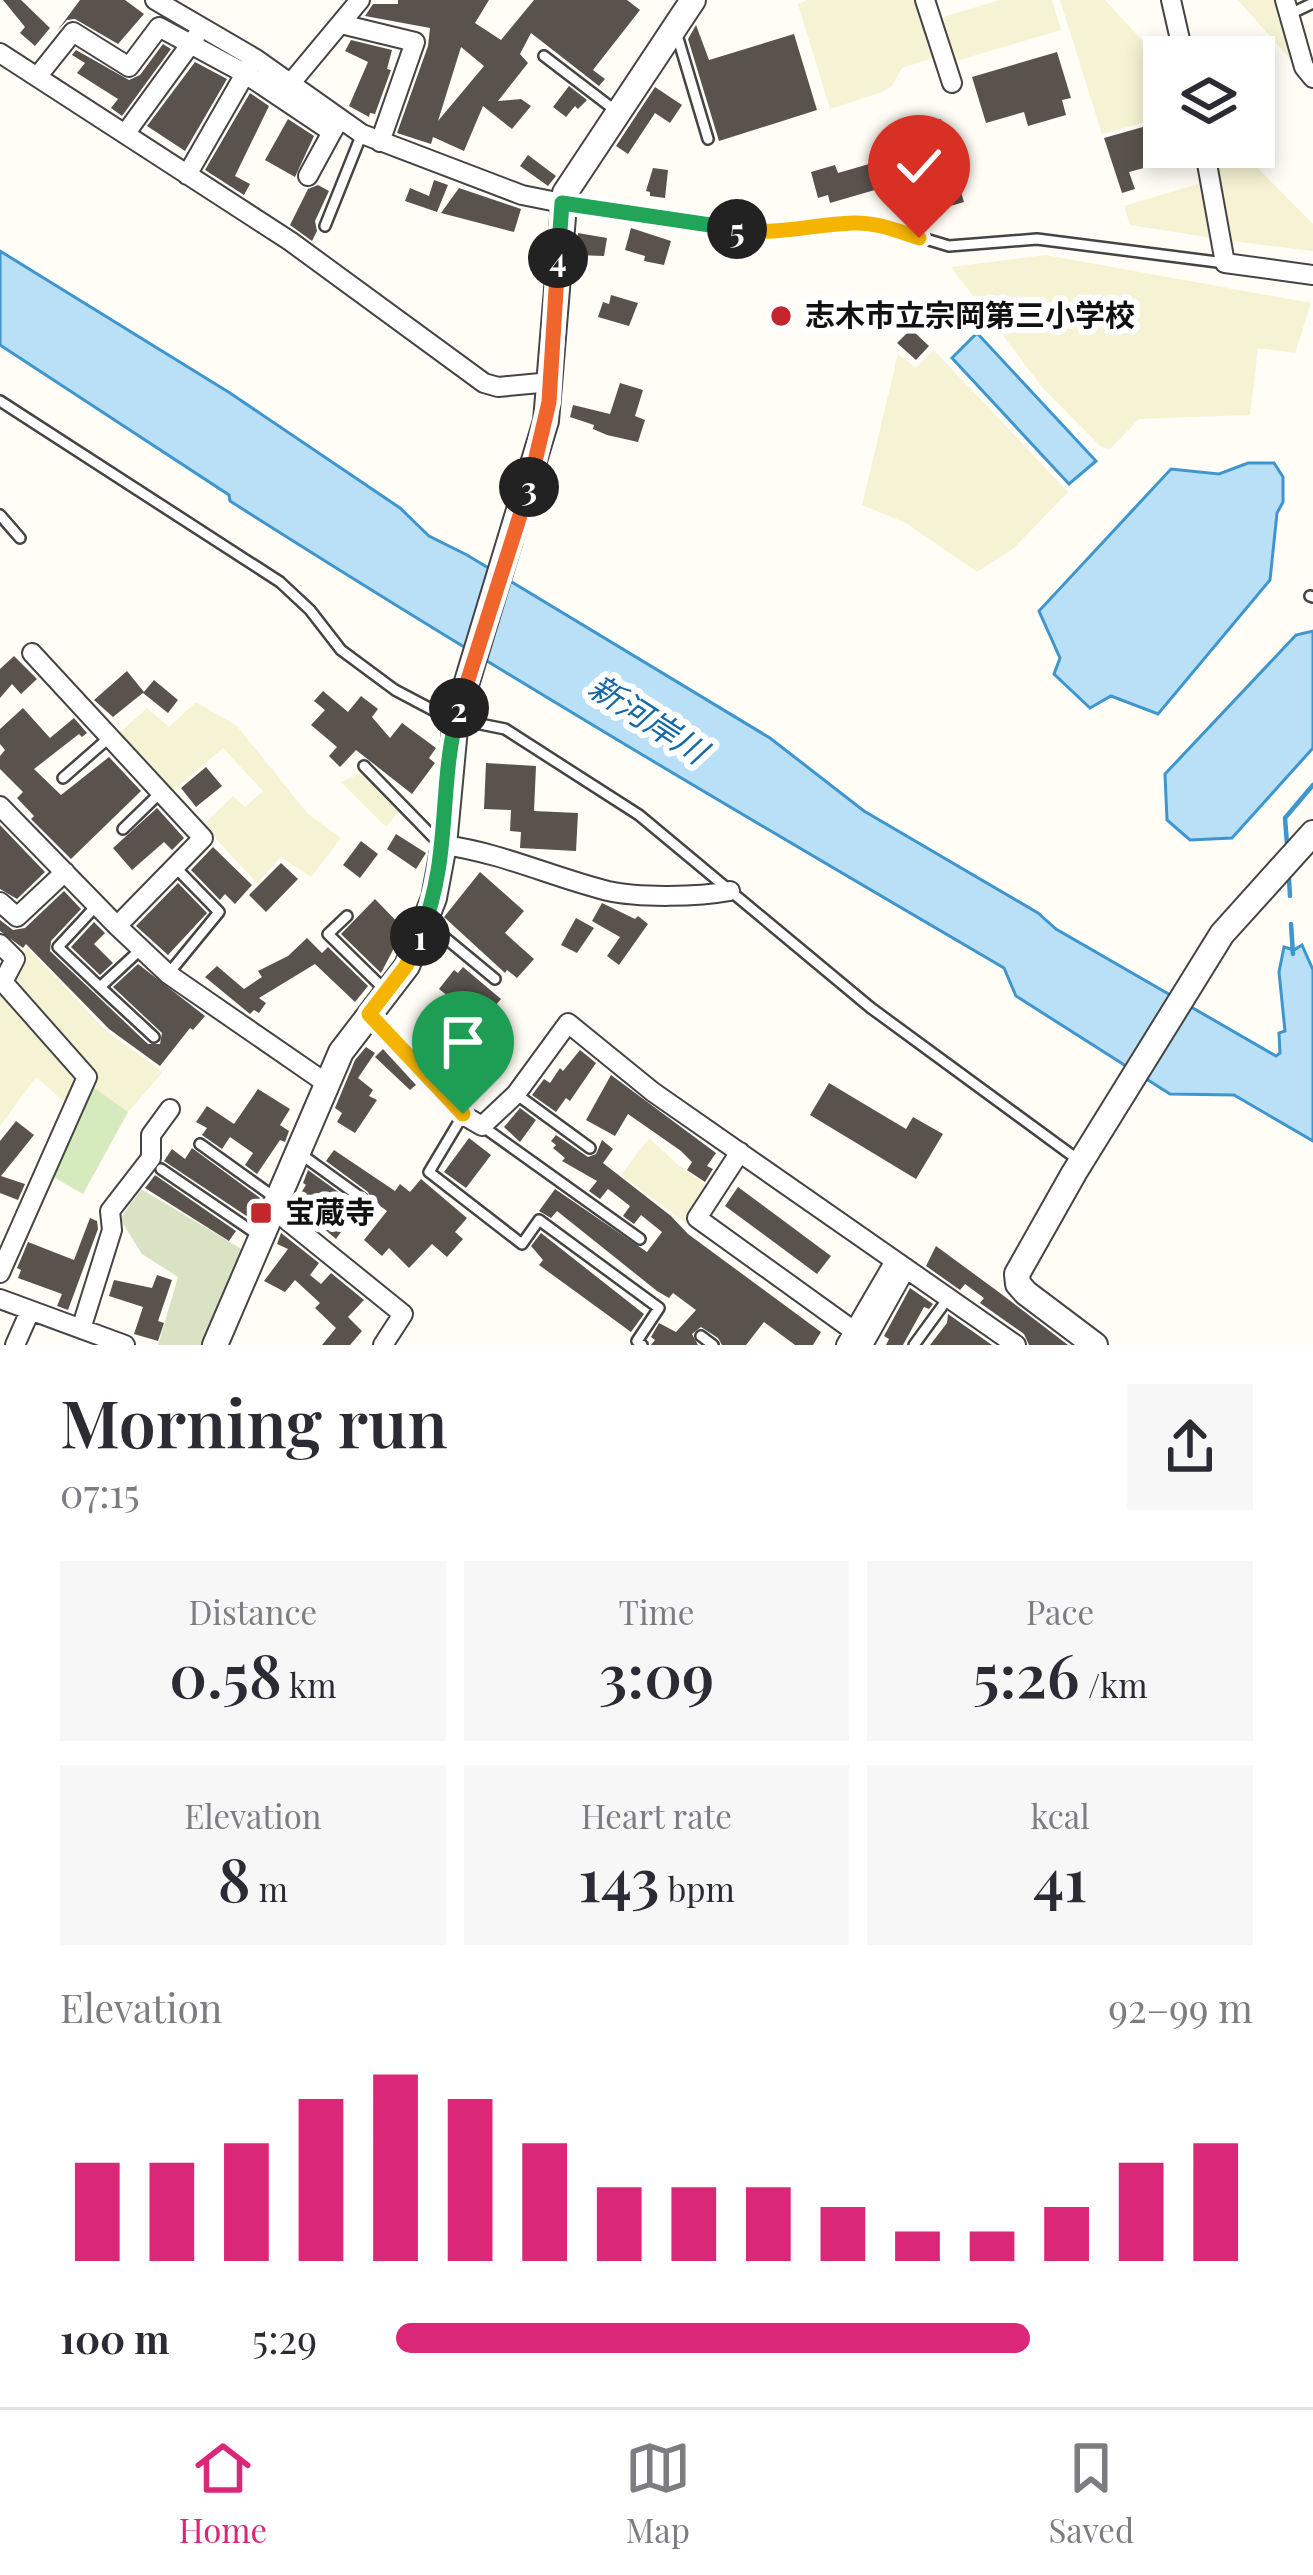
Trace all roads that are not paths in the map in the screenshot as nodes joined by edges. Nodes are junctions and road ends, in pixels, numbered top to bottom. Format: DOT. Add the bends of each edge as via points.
graph roads {
  1 [pos="155,0"];
  2 [pos="693,0"];
  3 [pos="925,0"];
  4 [pos="1171,0"];
  5 [pos="358,1"];
  6 [pos="1313,3"];
  7 [pos="181,7"];
  8 [pos="1288,7"];
  9 [pos="341,24"];
  10 [pos="674,27"];
  11 [pos="196,36"];
  12 [pos="1179,36"];
  13 [pos="0,52"];
  14 [pos="544,56"];
  15 [pos="250,66"];
  16 [pos="37,77"];
  17 [pos="1313,78"];
  18 [pos="952,83"];
  19 [pos="290,84"];
  20 [pos="617,112"];
  21 [pos="336,126"];
  22 [pos="125,134"];
  23 [pos="371,138"];
  24 [pos="708,139"];
  25 [pos="1208,168"];
  26 [pos="187,175"];
  27 [pos="308,176"];
  28 [pos="562,203"];
  29 [pos="325,226"];
  30 [pos="1226,262"];
  31 [pos="1313,275"];
  32 [pos="551,382"];
  33 [pos="0,401"];
  34 [pos="0,515"];
  35 [pos="20,538"];
  36 [pos="32,653"];
  37 [pos="456,718"];
  38 [pos="111,736"];
  39 [pos="364,766"];
  40 [pos="63,778"];
  41 [pos="160,793"];
  42 [pos="0,806"];
  43 [pos="123,829"];
  44 [pos="1313,833"];
  45 [pos="444,845"];
  46 [pos="173,865"];
  47 [pos="65,872"];
  48 [pos="730,891"];
  49 [pos="0,902"];
  50 [pos="97,905"];
  51 [pos="347,916"];
  52 [pos="426,922"];
  53 [pos="117,926"];
  54 [pos="0,944"];
  55 [pos="140,950"];
  56 [pos="167,974"];
  57 [pos="495,979"];
  58 [pos="100,987"];
  59 [pos="388,993"];
  60 [pos="369,1014"];
  61 [pos="154,1037"];
  62 [pos="326,1083"];
  63 [pos="515,1094"];
  64 [pos="170,1109"];
  65 [pos="463,1114"];
  66 [pos="482,1126"];
  67 [pos="200,1144"];
  68 [pos="590,1148"];
  69 [pos="298,1152"];
  70 [pos="740,1152"];
  71 [pos="1083,1159"];
  72 [pos="161,1169"];
  73 [pos="363,1199"];
  74 [pos="275,1204"];
  75 [pos="261,1237"];
  76 [pos="640,1240"];
  77 [pos="900,1264"];
  78 [pos="0,1273"];
  79 [pos="949,1297"];
  80 [pos="0,1299"];
  81 [pos="30,1311"];
  82 [pos="80,1329"];
  83 [pos="701,1336"];
  84 [pos="854,1340"];
  85 [pos="16,1345"];
  86 [pos="125,1345"];
  87 [pos="215,1345"];
  88 [pos="382,1345"];
  89 [pos="643,1345"];
  90 [pos="713,1345"];
  91 [pos="914,1345"];
  92 [pos="1016,1345"];
  93 [pos="1095,1345"];
  1 -- 7 [label="street"];
  2 -- 10 [label="street"];
  3 -- 18 [label="street"];
  4 -- 12 [label="street"];
  5 -- 9 [label="street"];
  6 -- 8 [label="lane"];
  7 -- 11 [label="street"];
  8 -- 17 [label="street"];
  9 -- 19 [label="street"];
  9 -- 23 [label="street" via="415,42"];
  10 -- 20 [label="street"];
  10 -- 24 [label="lane"];
  11 -- 15 [label="street"];
  11 -- 16 [label="street" via="159,27 129,67 73,32"];
  11 -- 22 [label="street"];
  13 -- 16 [label="street"];
  14 -- 20 [label="lane"];
  15 -- 19 [label="street"];
  15 -- 21 [label="street"];
  15 -- 26 [label="street"];
  16 -- 22 [label="street"];
  19 -- 21 [label="street"];
  20 -- 28 [label="street"];
  21 -- 23 [label="street"];
  21 -- 27 [label="street"];
  22 -- 26 [label="street"];
  23 -- 28 [label="street"];
  23 -- 29 [label="lane"];
  25 -- 30 [label="street"];
  26 -- 32 [label="street" via="484,383"];
  28 -- 30 [label="lane" via="746,231 855,222 949,246 1037,239"];
  28 -- 32 [label="street"];
  30 -- 31 [label="street"];
  32 -- 37 [label="street" via="542,442"];
  33 -- 37 [label="lane" via="280,582 367,670"];
  34 -- 35 [label="lane"];
  36 -- 38 [label="street"];
  37 -- 45 [label="street"];
  37 -- 48 [label="lane" via="505,729 558,761"];
  38 -- 40 [label="lane"];
  38 -- 41 [label="street"];
  39 -- 45 [label="lane"];
  41 -- 43 [label="lane"];
  41 -- 46 [label="street" via="203,838"];
  42 -- 47 [label="street"];
  44 -- 71 [label="street" via="1228,926"];
  45 -- 48 [label="street" via="610,891"];
  45 -- 52 [label="street"];
  46 -- 53 [label="street"];
  46 -- 56 [label="lane" via="219,912"];
  47 -- 49 [label="street" via="17,917"];
  47 -- 50 [label="street"];
  48 -- 71 [label="lane" via="871,1007"];
  50 -- 53 [label="street"];
  50 -- 58 [label="lane" via="58,947"];
  51 -- 59 [label="lane" via="328,934"];
  52 -- 57 [label="lane"];
  52 -- 59 [label="street"];
  53 -- 55 [label="street"];
  54 -- 78 [label="street" via="15,959 3,982 87,1077"];
  55 -- 56 [label="street"];
  55 -- 58 [label="lane"];
  56 -- 62 [label="street"];
  58 -- 61 [label="lane"];
  59 -- 60 [label="street"];
  60 -- 62 [label="street"];
  60 -- 65 [label="street"];
  62 -- 69 [label="street"];
  63 -- 66 [label="street"];
  63 -- 68 [label="lane"];
  63 -- 70 [label="street" via="568,1023"];
  64 -- 82 [label="street" via="151,1135 151,1158 110,1210 112,1230"];
  65 -- 66 [label="street"];
  65 -- 89 [label="lane" via="429,1172 522,1244 539,1220 659,1308 637,1341"];
  66 -- 76 [label="lane"];
  67 -- 74 [label="lane"];
  69 -- 73 [label="lane"];
  69 -- 74 [label="street"];
  70 -- 77 [label="street"];
  70 -- 84 [label="street" via="697,1218"];
  71 -- 93 [label="street" via="1017,1274 1018,1284"];
  72 -- 75 [label="lane"];
  74 -- 75 [label="street"];
  74 -- 88 [label="street" via="403,1314"];
  75 -- 87 [label="street"];
  77 -- 79 [label="street"];
  77 -- 84 [label="street"];
  79 -- 91 [label="lane"];
  79 -- 92 [label="street"];
  80 -- 81 [label="street"];
  81 -- 82 [label="street"];
  81 -- 85 [label="street"];
  82 -- 86 [label="street"];
  83 -- 90 [label="lane"];
}
